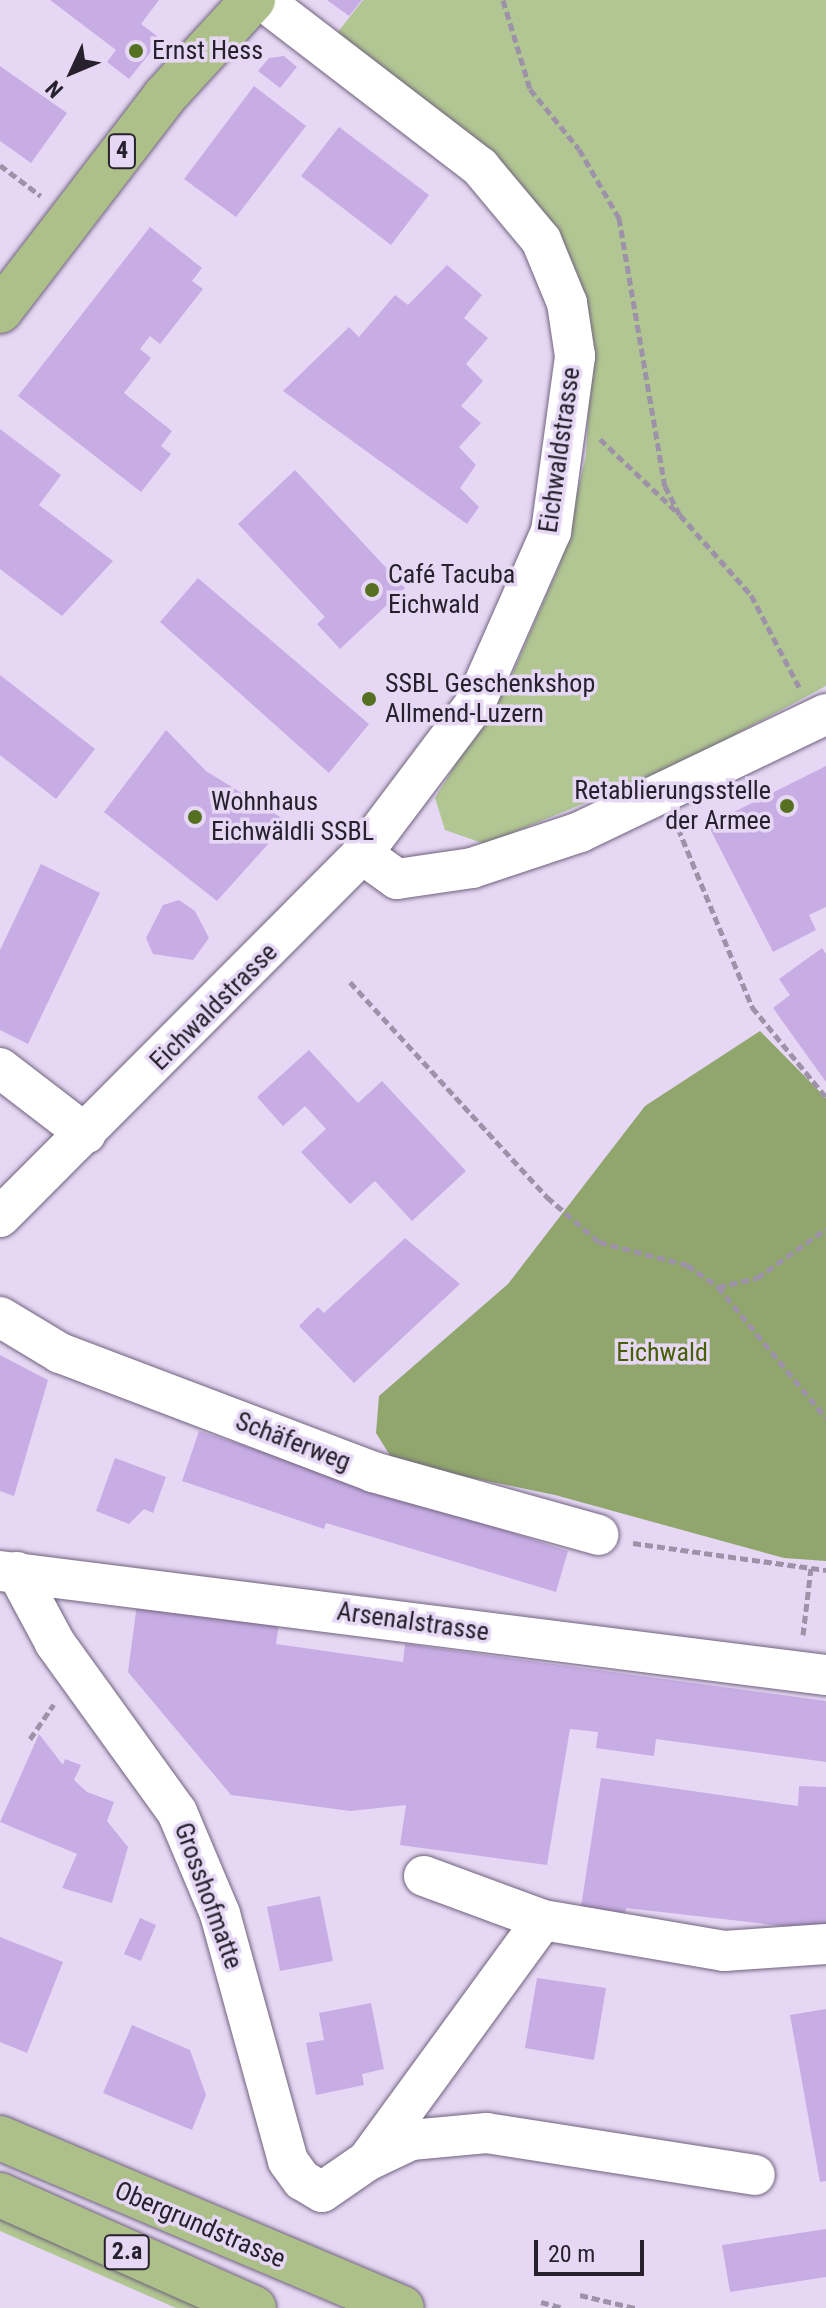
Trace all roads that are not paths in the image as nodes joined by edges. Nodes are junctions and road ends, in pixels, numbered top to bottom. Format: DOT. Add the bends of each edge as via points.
graph roads {
  1 [pos="253,0"];
  2 [pos="262,0"];
  3 [pos="0,311"];
  4 [pos="821,717"];
  5 [pos="362,854"];
  6 [pos="0,1068"];
  7 [pos="86,1134"];
  8 [pos="0,1217"];
  9 [pos="0,1317"];
  10 [pos="598,1535"];
  11 [pos="9,1572"];
  12 [pos="826,1675"];
  13 [pos="424,1876"];
  14 [pos="543,1920"];
  15 [pos="826,1944"];
  16 [pos="0,2138"];
  17 [pos="367,2161"];
  18 [pos="755,2175"];
  19 [pos="0,2195"];
  20 [pos="254,2308"];
  21 [pos="402,2308"];
  1 -- 3 [label="main road, 4" via="179,79"];
  2 -- 5 [label="street, Eichwaldstrasse" via="480,167 524,215 567,303 575,356 551,532 519,618 475,704"];
  4 -- 5 [label="street" via="580,832 472,868 397,879"];
  5 -- 7 [label="street, Eichwaldstrasse"];
  6 -- 7 [label="street"];
  7 -- 8 [label="street, Eichwaldstrasse"];
  9 -- 10 [label="street, Schäferweg" via="60,1353 373,1472"];
  11 -- 12 [label="street, Arsenalstrasse"];
  11 -- 17 [label="street, Grosshofmatte" via="177,1812 220,1914 288,2161 322,2192"];
  13 -- 14 [label="street"];
  14 -- 15 [label="street" via="724,1951"];
  14 -- 17 [label="street, Grosshofmatte"];
  16 -- 21 [label="main road, Obergrundstrasse / 2.a"];
  17 -- 18 [label="street, Grosshofmatte" via="411,2140 487,2133"];
  19 -- 20 [label="main road, Obergrundstrasse / 2.a"];
}
